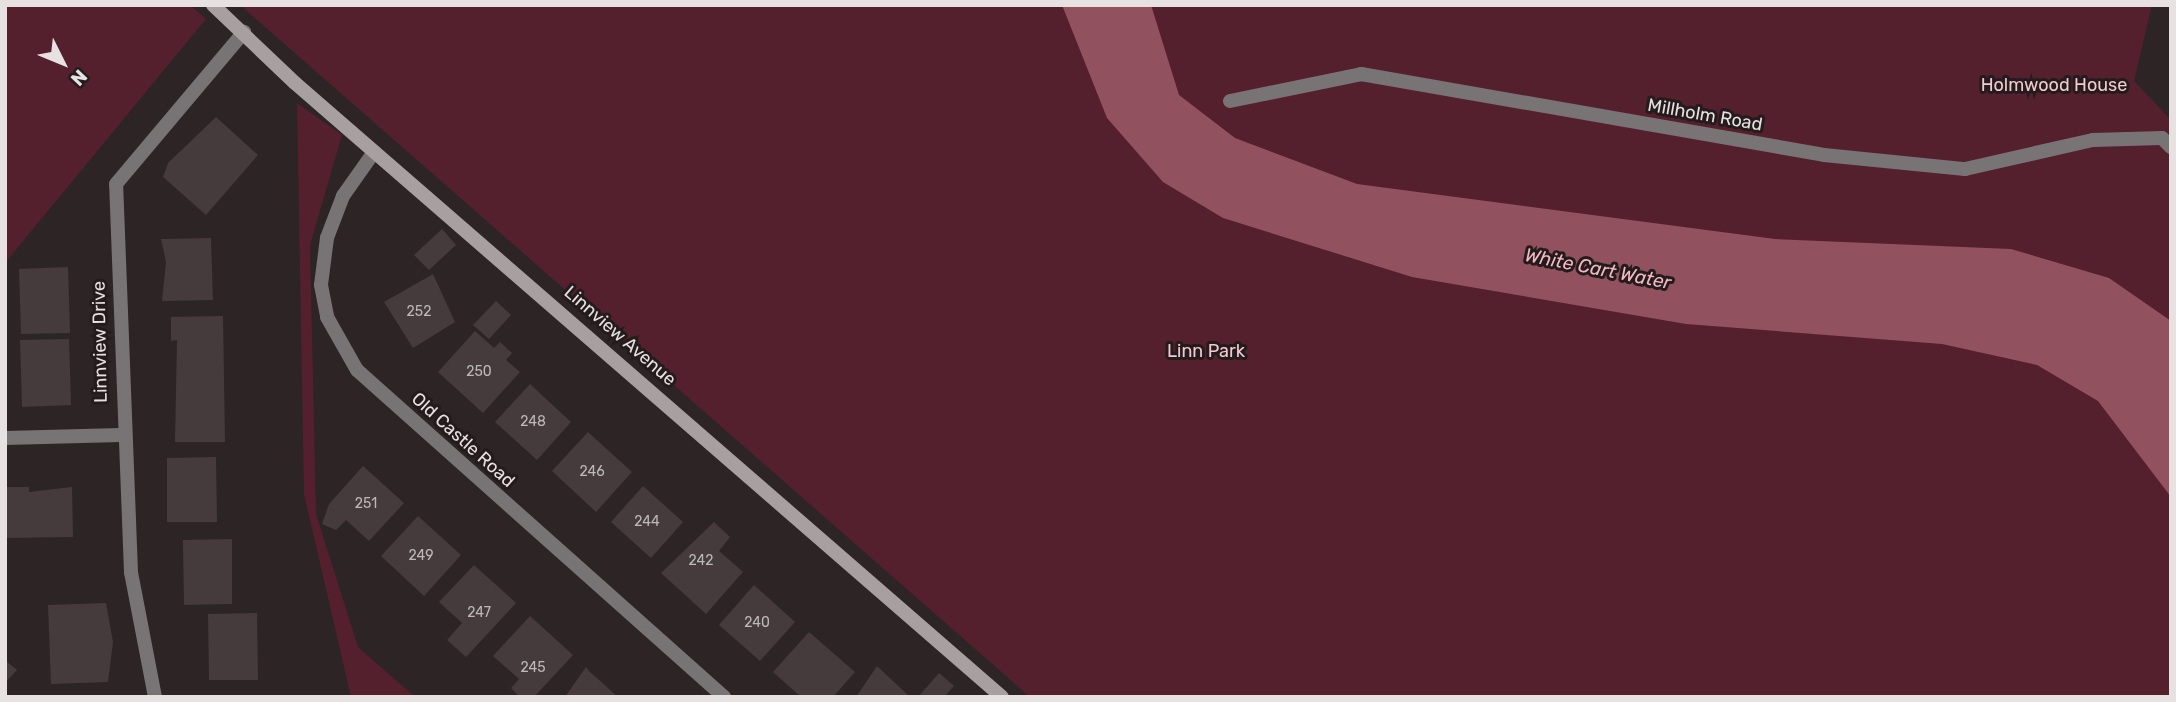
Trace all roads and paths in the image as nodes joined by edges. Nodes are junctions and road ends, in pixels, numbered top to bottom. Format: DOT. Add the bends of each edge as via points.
graph roads {
  1 [pos="213,5"];
  2 [pos="244,32"];
  3 [pos="1230,101"];
  4 [pos="2171,147"];
  5 [pos="374,152"];
  6 [pos="121,435"];
  7 [pos="5,438"];
  8 [pos="153,696"];
  9 [pos="724,697"];
  10 [pos="1002,697"];
  1 -- 2 [label="street, Linnview Avenue"];
  2 -- 5 [label="street, Linnview Avenue"];
  2 -- 6 [label="street, Linnview Drive" via="116,184"];
  3 -- 4 [label="street, Millholm Road" via="1361,74 1825,155 1965,169 2093,140 2162,138"];
  5 -- 9 [label="street, Old Castle Road" via="343,196 327,239 321,285 327,317 356,370"];
  5 -- 10 [label="street, Linnview Avenue"];
  6 -- 7 [label="street"];
  6 -- 8 [label="street, Linnview Drive" via="135,620"];
}
